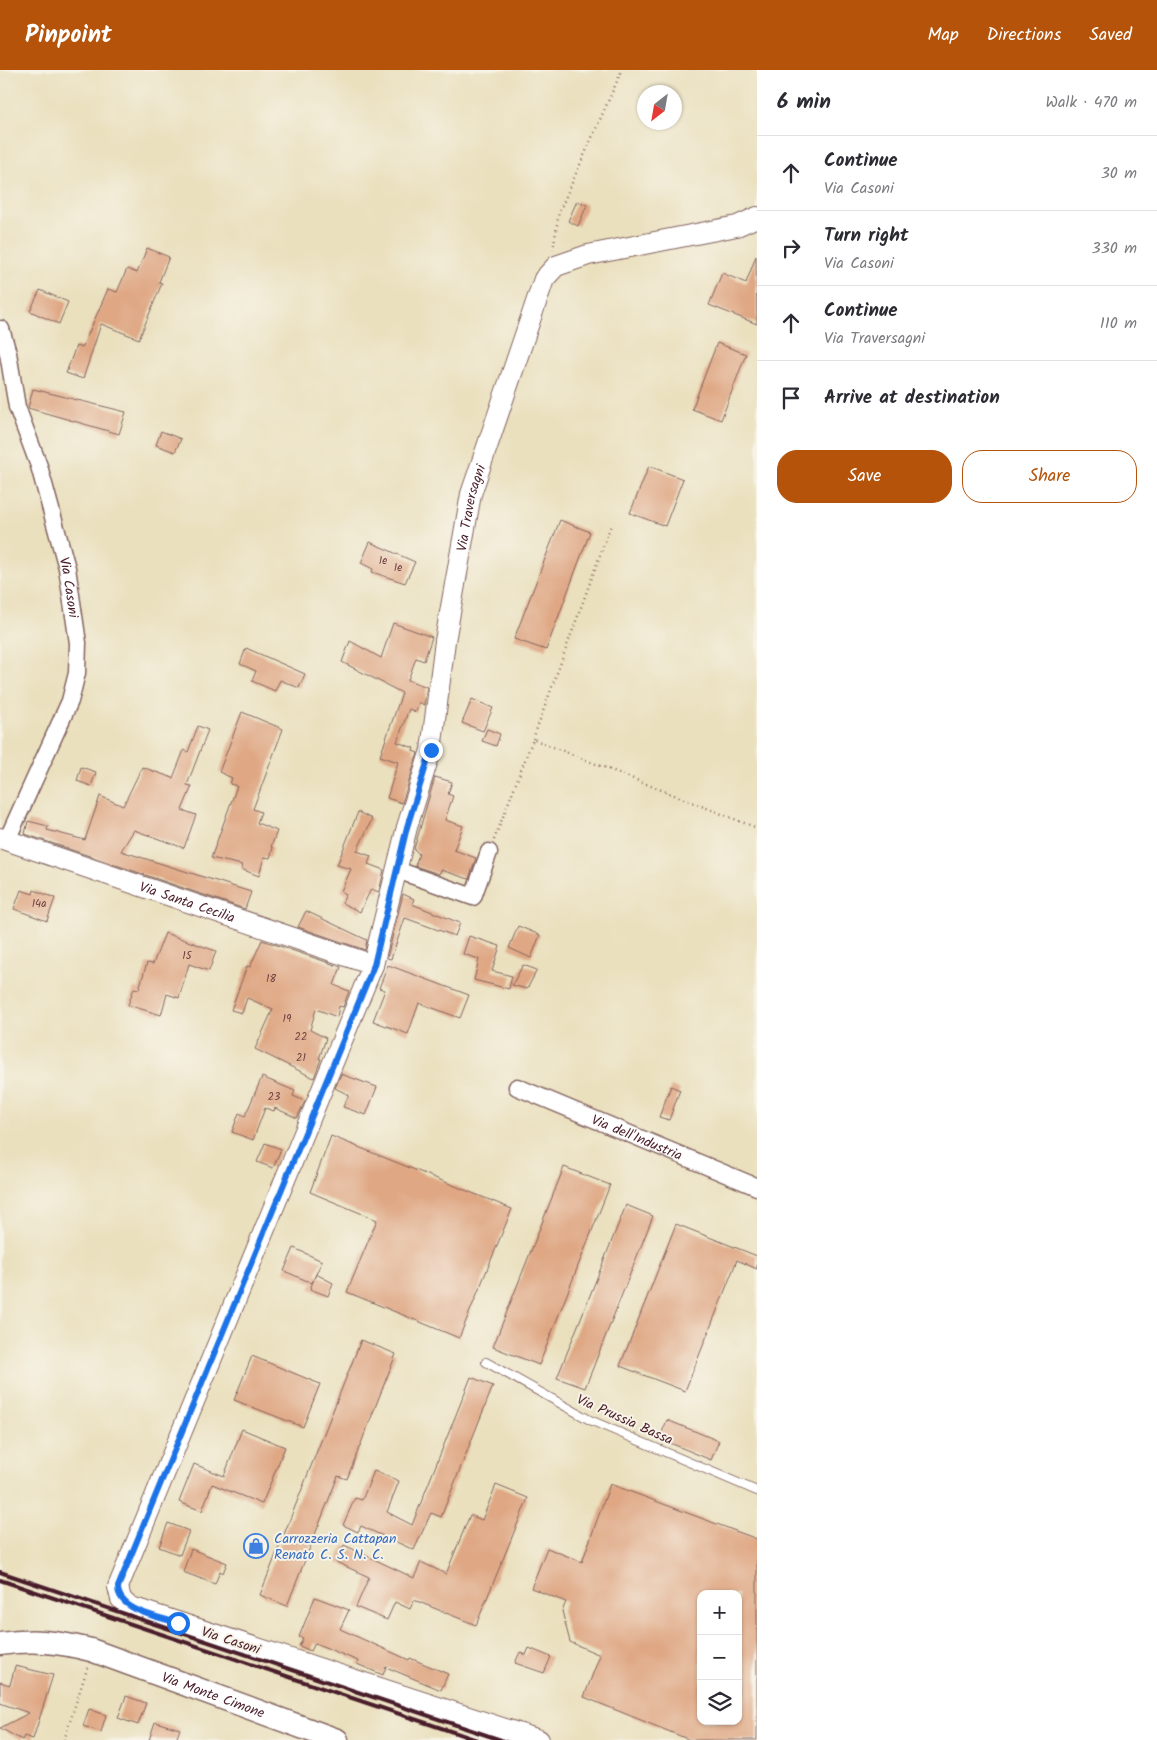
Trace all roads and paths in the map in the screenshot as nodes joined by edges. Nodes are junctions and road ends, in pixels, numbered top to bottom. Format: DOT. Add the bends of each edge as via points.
graph roads {
  1 [pos="622,70"];
  2 [pos="757,217"];
  3 [pos="550,270"];
  4 [pos="1,328"];
  5 [pos="611,525"];
  6 [pos="534,739"];
  7 [pos="757,828"];
  8 [pos="3,839"];
  9 [pos="489,852"];
  10 [pos="397,870"];
  11 [pos="374,965"];
  12 [pos="517,1087"];
  13 [pos="757,1187"];
  14 [pos="486,1362"];
  15 [pos="757,1491"];
  16 [pos="0,1644"];
  17 [pos="91,1650"];
  18 [pos="64,1740"];
  19 [pos="337,1740"];
  20 [pos="539,1740"];
  1 -- 3 [label="path" via="559,212"];
  2 -- 3 [label="street" via="737,226 588,255"];
  3 -- 10 [label="street, Via Traversagni" via="544,279 471,494 445,641 431,750"];
  4 -- 8 [label="street, Via Casoni" via="17,407 39,466 67,568 78,652 70,701"];
  5 -- 6 [label="path"];
  6 -- 7 [label="path"];
  6 -- 9 [label="path"];
  8 -- 11 [label="street, Via Santa Cecilia"];
  9 -- 10 [label="street" via="473,897"];
  10 -- 11 [label="street, Via Traversagni"];
  11 -- 20 [label="street, Via Casoni" via="153,1497 118,1593 128,1606"];
  12 -- 13 [label="street, Via dell'Industria"];
  14 -- 15 [label="lane, Via Prussia Bassa" via="590,1420"];
  16 -- 17 [label="main road, Via Monte Cimone" via="27,1640 59,1642"];
  17 -- 18 [label="path"];
  17 -- 19 [label="main road, Via Monte Cimone"];
}
